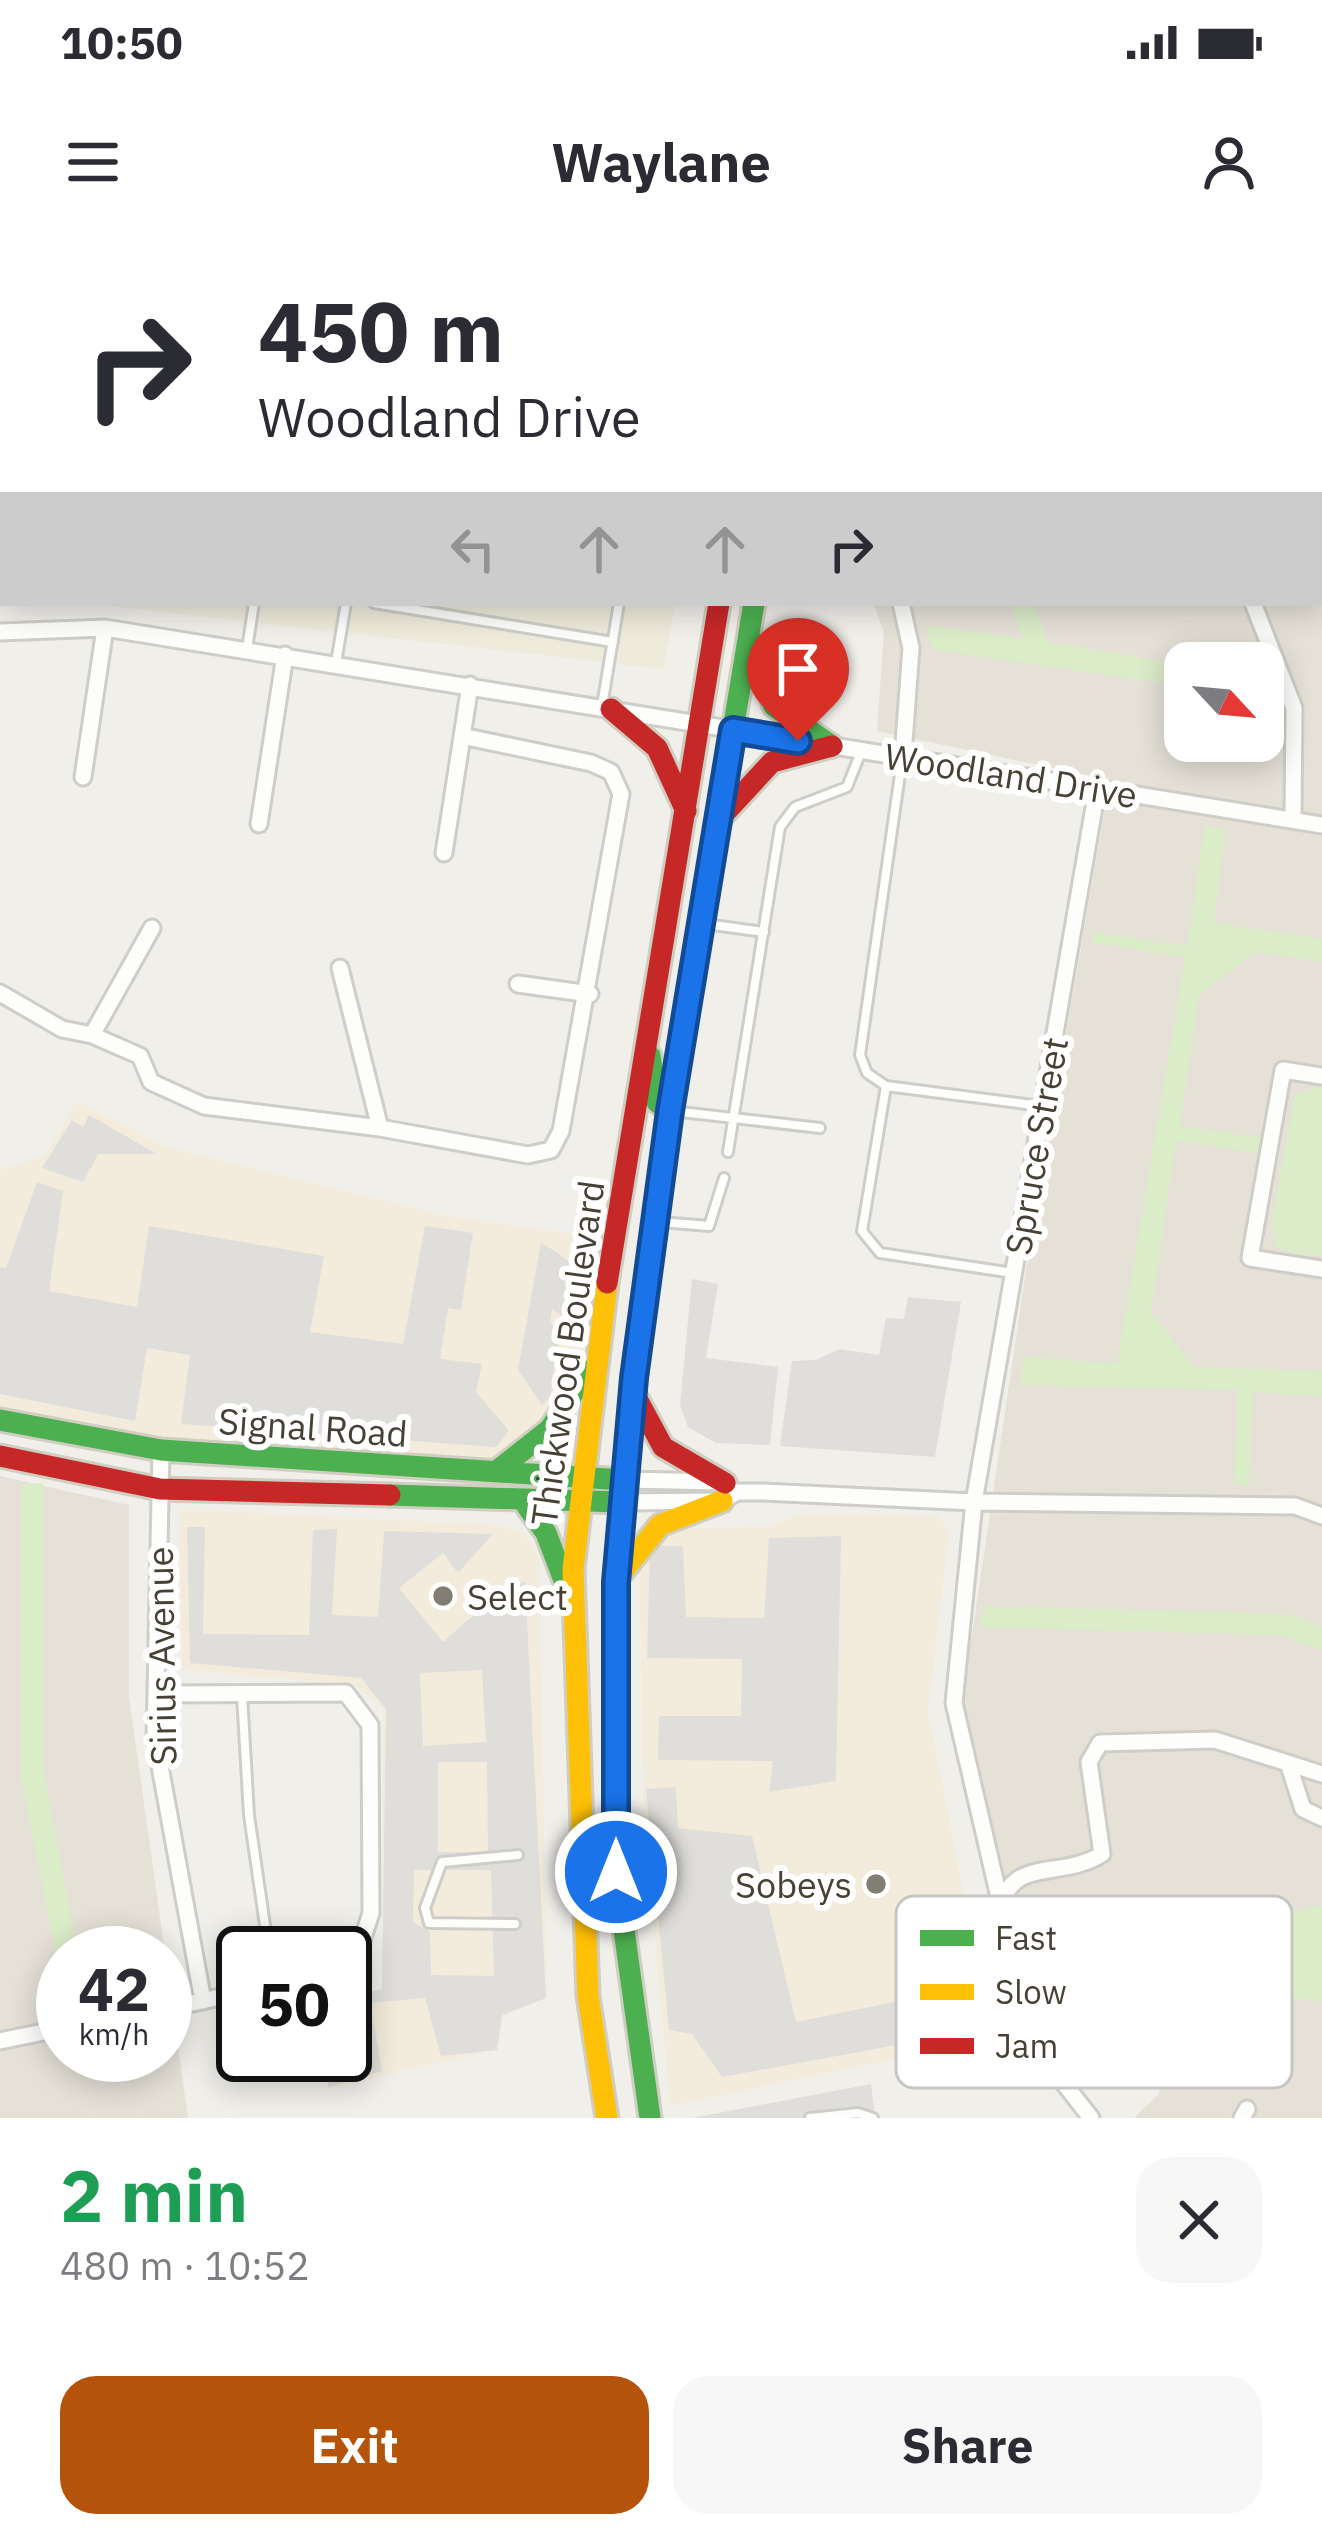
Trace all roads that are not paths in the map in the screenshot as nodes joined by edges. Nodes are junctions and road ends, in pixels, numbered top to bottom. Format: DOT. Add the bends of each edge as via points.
graph roads {
  1 [pos="254,606"];
  2 [pos="346,606"];
  3 [pos="392,606"];
  4 [pos="619,606"];
  5 [pos="719,606"];
  6 [pos="902,606"];
  7 [pos="1254,606"];
  8 [pos="752,614"];
  9 [pos="105,628"];
  10 [pos="0,632"];
  11 [pos="613,642"];
  12 [pos="247,649"];
  13 [pos="285,656"];
  14 [pos="336,664"];
  15 [pos="470,685"];
  16 [pos="606,708"];
  17 [pos="700,724"];
  18 [pos="733,730"];
  19 [pos="462,736"];
  20 [pos="832,746"];
  21 [pos="861,751"];
  22 [pos="903,756"];
  23 [pos="83,777"];
  24 [pos="1097,790"];
  25 [pos="686,811"];
  26 [pos="1294,818"];
  27 [pos="720,819"];
  28 [pos="259,824"];
  29 [pos="1322,825"];
  30 [pos="444,853"];
  31 [pos="701,924"];
  32 [pos="152,928"];
  33 [pos="764,932"];
  34 [pos="340,968"];
  35 [pos="518,984"];
  36 [pos="0,993"];
  37 [pos="590,994"];
  38 [pos="92,1035"];
  39 [pos="646,1051"];
  40 [pos="1322,1076"];
  41 [pos="886,1086"];
  42 [pos="1042,1106"];
  43 [pos="670,1111"];
  44 [pos="734,1118"];
  45 [pos="380,1128"];
  46 [pos="820,1128"];
  47 [pos="728,1152"];
  48 [pos="724,1178"];
  49 [pos="656,1222"];
  50 [pos="1322,1269"];
  51 [pos="1015,1273"];
  52 [pos="595,1355"];
  53 [pos="633,1391"];
  54 [pos="0,1420"];
  55 [pos="160,1450"];
  56 [pos="0,1456"];
  57 [pos="494,1472"];
  58 [pos="580,1478"];
  59 [pos="160,1489"];
  60 [pos="622,1491"];
  61 [pos="728,1492"];
  62 [pos="522,1499"];
  63 [pos="578,1501"];
  64 [pos="974,1502"];
  65 [pos="1322,1516"];
  66 [pos="616,1582"];
  67 [pos="574,1614"];
  68 [pos="157,1694"];
  69 [pos="242,1694"];
  70 [pos="1288,1763"];
  71 [pos="1322,1774"];
  72 [pos="1322,1818"];
  73 [pos="518,1855"];
  74 [pos="997,1896"];
  75 [pos="1004,1896"];
  76 [pos="515,1924"];
  77 [pos="265,1926"];
  78 [pos="367,1926"];
  79 [pos="216,1998"];
  80 [pos="203,2001"];
  81 [pos="192,2003"];
  82 [pos="36,2034"];
  83 [pos="0,2041"];
  84 [pos="1068,2088"];
  85 [pos="607,2118"];
  86 [pos="650,2118"];
  87 [pos="810,2118"];
  88 [pos="873,2118"];
  89 [pos="1091,2118"];
  1 -- 12 [label="lane"];
  2 -- 14 [label="lane"];
  3 -- 11 [label="lane"];
  4 -- 11 [label="lane"];
  5 -- 17 [label="main road, Thickwood Boulevard"];
  6 -- 22 [label="street" via="911,648"];
  7 -- 26 [label="street" via="1294,708"];
  8 -- 18 [label="main road, Thickwood Boulevard"];
  8 -- 20 [label="main road" via="760,674 774,706"];
  9 -- 10 [label="street, Woodland Drive"];
  9 -- 12 [label="street, Woodland Drive"];
  9 -- 23 [label="street"];
  11 -- 16 [label="lane"];
  12 -- 13 [label="street, Woodland Drive"];
  13 -- 14 [label="street, Woodland Drive"];
  13 -- 28 [label="street"];
  14 -- 15 [label="street, Woodland Drive"];
  15 -- 16 [label="street, Woodland Drive"];
  15 -- 19 [label="street"];
  16 -- 17 [label="street, Woodland Drive"];
  16 -- 25 [label="main road" via="657,748"];
  17 -- 18 [label="street, Woodland Drive"];
  17 -- 25 [label="main road, Thickwood Boulevard"];
  18 -- 20 [label="street, Woodland Drive"];
  18 -- 27 [label="main road, Thickwood Boulevard"];
  19 -- 30 [label="street"];
  19 -- 37 [label="street" via="591,763 616,783 621,794"];
  20 -- 21 [label="street, Woodland Drive"];
  20 -- 27 [label="main road" via="772,762"];
  21 -- 22 [label="street, Woodland Drive"];
  21 -- 33 [label="lane" via="847,787 784,817"];
  22 -- 24 [label="street, Woodland Drive"];
  22 -- 41 [label="lane" via="860,1055 867,1073"];
  24 -- 26 [label="street, Woodland Drive"];
  24 -- 42 [label="street, Spruce Street"];
  25 -- 39 [label="main road, Thickwood Boulevard"];
  26 -- 29 [label="street, Woodland Drive"];
  27 -- 31 [label="main road, Thickwood Boulevard"];
  31 -- 33 [label="lane"];
  31 -- 43 [label="main road, Thickwood Boulevard"];
  32 -- 38 [label="street"];
  33 -- 44 [label="lane"];
  34 -- 45 [label="street"];
  35 -- 37 [label="street"];
  36 -- 38 [label="street" via="62,1029"];
  37 -- 45 [label="street" via="551,1150 528,1155"];
  38 -- 45 [label="street" via="140,1056 151,1082 204,1106"];
  39 -- 43 [label="main road" via="657,1102"];
  39 -- 52 [label="main road, Thickwood Boulevard"];
  40 -- 50 [label="street" via="1283,1070 1250,1258"];
  41 -- 42 [label="lane"];
  41 -- 51 [label="lane" via="862,1231 867,1242 880,1253"];
  42 -- 51 [label="street, Spruce Street"];
  43 -- 44 [label="lane"];
  43 -- 49 [label="main road, Thickwood Boulevard"];
  44 -- 46 [label="lane"];
  44 -- 47 [label="lane"];
  48 -- 49 [label="lane" via="709,1226"];
  49 -- 53 [label="main road, Thickwood Boulevard"];
  51 -- 64 [label="street, Spruce Street"];
  52 -- 57 [label="main road" via="562,1419 530,1454"];
  52 -- 58 [label="main road, Thickwood Boulevard"];
  53 -- 60 [label="main road, Thickwood Boulevard"];
  53 -- 61 [label="main road" via="663,1447"];
  54 -- 55 [label="main road, Signal Road"];
  55 -- 57 [label="main road, Signal Road"];
  55 -- 59 [label="street, Sirius Avenue"];
  56 -- 59 [label="main road, Signal Road"];
  57 -- 58 [label="main road, Signal Road"];
  58 -- 60 [label="main road, Signal Road"];
  58 -- 63 [label="main road, Thickwood Boulevard"];
  59 -- 62 [label="main road, Signal Road"];
  59 -- 68 [label="street, Sirius Avenue"];
  60 -- 61 [label="street"];
  60 -- 63 [label="main road, Signal Road"];
  60 -- 66 [label="main road, Thickwood Boulevard"];
  61 -- 64 [label="street"];
  61 -- 66 [label="main road" via="652,1526"];
  62 -- 63 [label="main road, Signal Road"];
  62 -- 67 [label="main road" via="561,1563"];
  63 -- 67 [label="main road, Thickwood Boulevard"];
  64 -- 65 [label="street" via="1294,1506"];
  64 -- 74 [label="street, Spruce Street" via="954,1703"];
  66 -- 86 [label="main road, Thickwood Boulevard" via="616,1872"];
  67 -- 85 [label="main road, Thickwood Boulevard" via="588,1996"];
  68 -- 69 [label="street"];
  68 -- 80 [label="street, Sirius Avenue" via="155,1738"];
  69 -- 77 [label="lane"];
  69 -- 78 [label="street" via="346,1693 370,1725"];
  70 -- 71 [label="street"];
  70 -- 72 [label="street" via="1304,1809"];
  70 -- 75 [label="street" via="1215,1740 1100,1743 1089,1762 1102,1854 1078,1869 1023,1874"];
  73 -- 76 [label="lane" via="442,1862 425,1908 429,1923"];
  79 -- 80 [label="street"];
  80 -- 81 [label="street"];
  82 -- 83 [label="street"];
  84 -- 89 [label="street, Spruce Street"];
  87 -- 88 [label="lane"];
}
